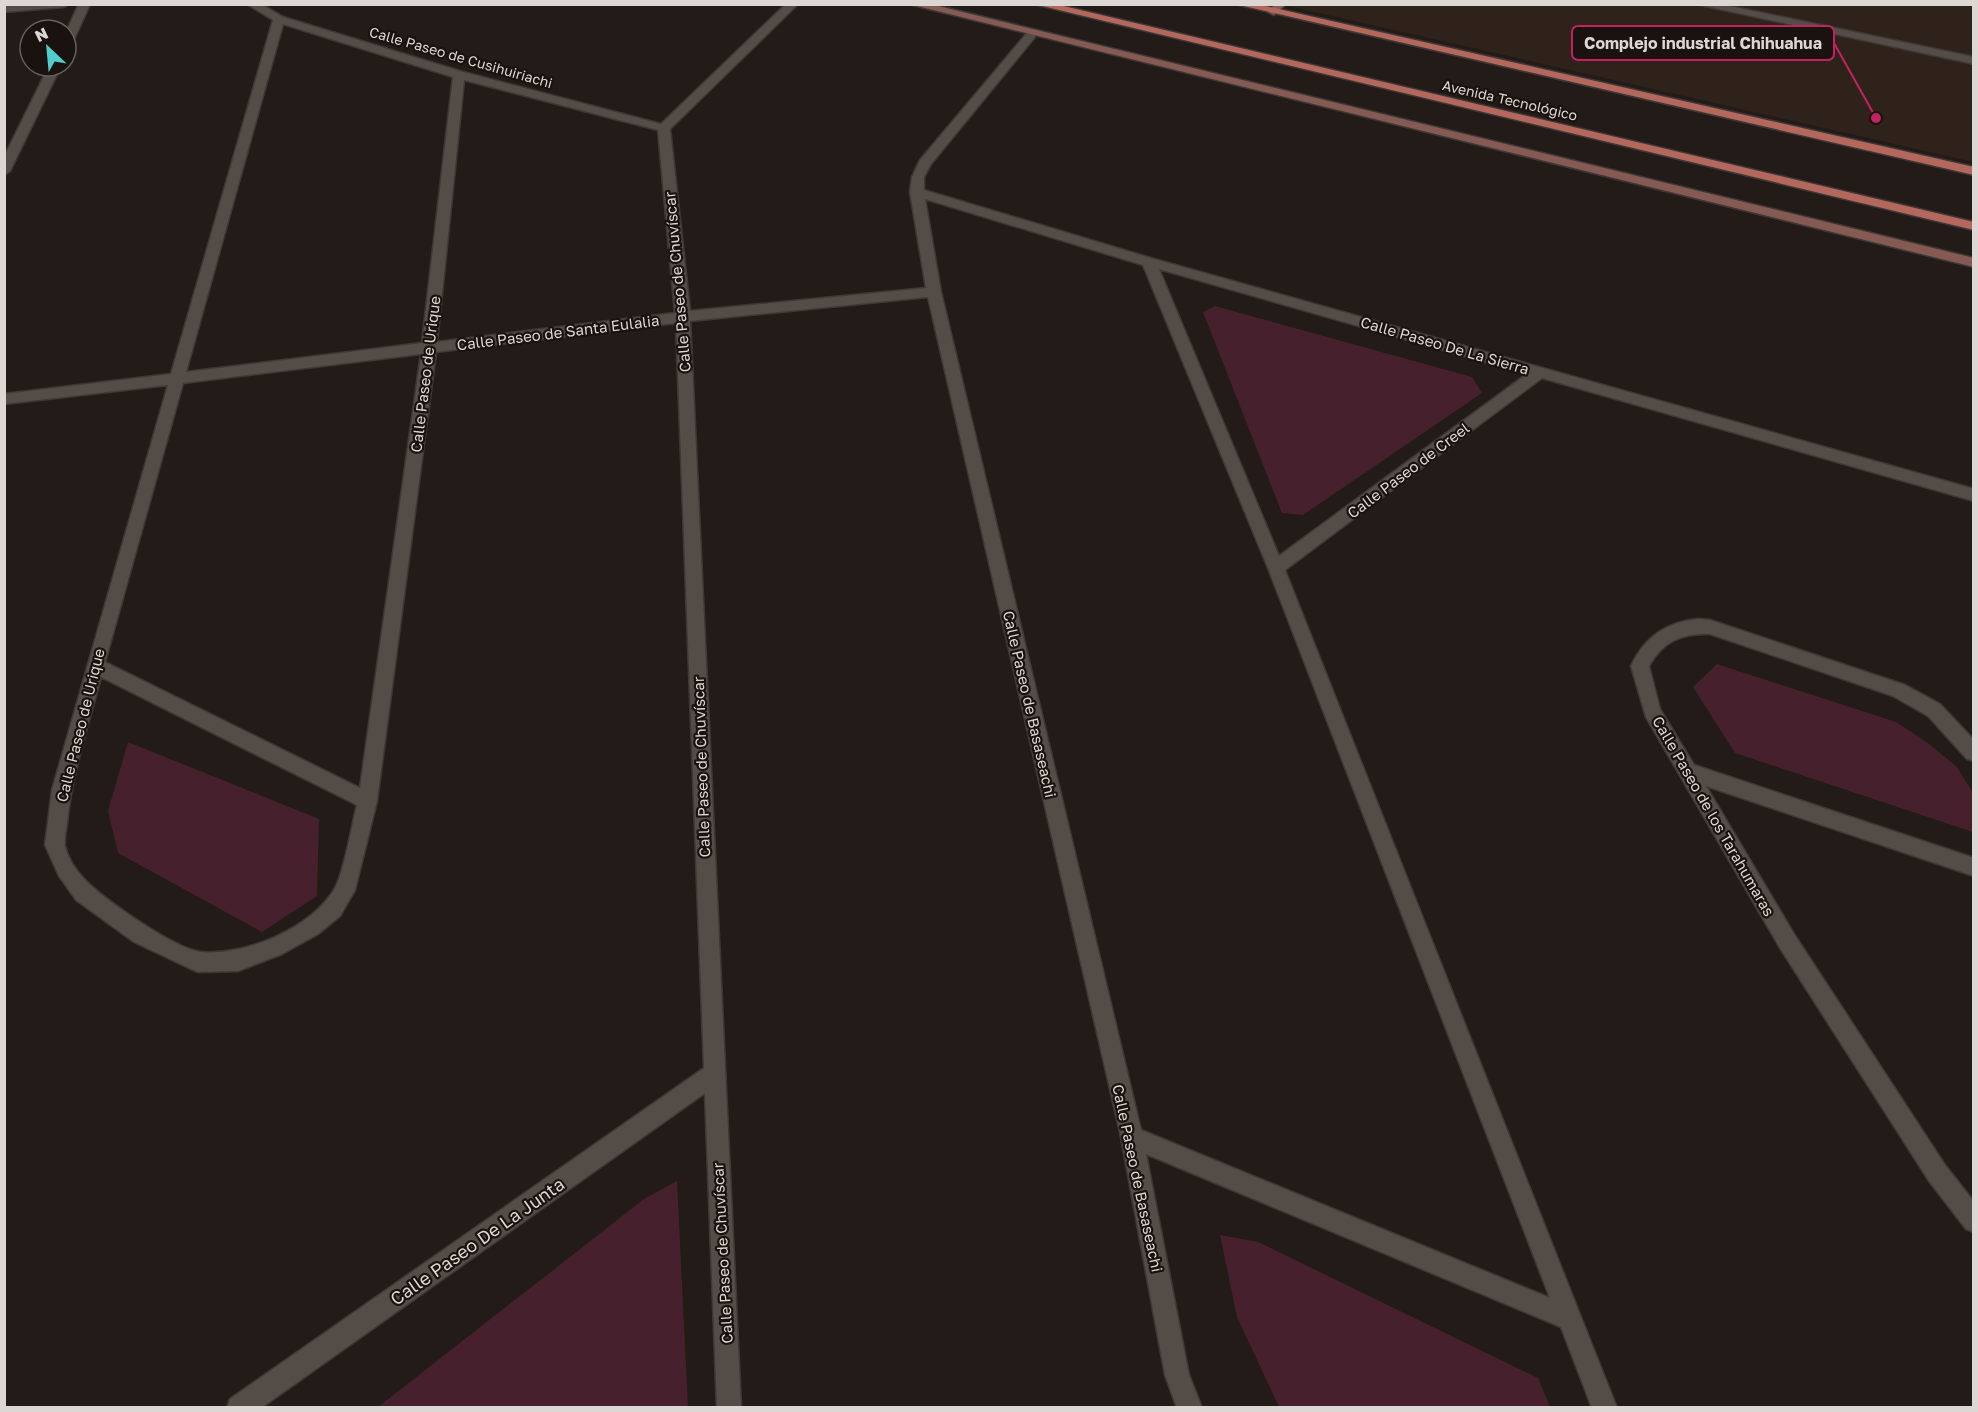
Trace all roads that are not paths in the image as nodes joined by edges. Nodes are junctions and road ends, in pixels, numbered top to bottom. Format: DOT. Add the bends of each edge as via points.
graph roads {
  1 [pos="64,4"];
  2 [pos="85,4"];
  3 [pos="252,4"];
  4 [pos="793,4"];
  5 [pos="914,4"];
  6 [pos="1039,4"];
  7 [pos="1240,4"];
  8 [pos="1701,4"];
  9 [pos="1277,8"];
  10 [pos="4,9"];
  11 [pos="78,19"];
  12 [pos="279,19"];
  13 [pos="1031,35"];
  14 [pos="1974,61"];
  15 [pos="459,75"];
  16 [pos="49,78"];
  17 [pos="664,128"];
  18 [pos="4,171"];
  19 [pos="1974,171"];
  20 [pos="917,192"];
  21 [pos="1974,226"];
  22 [pos="1149,262"];
  23 [pos="1974,263"];
  24 [pos="934,292"];
  25 [pos="683,317"];
  26 [pos="429,349"];
  27 [pos="1540,372"];
  28 [pos="175,378"];
  29 [pos="4,399"];
  30 [pos="1974,495"];
  31 [pos="1276,568"];
  32 [pos="95,666"];
  33 [pos="1974,753"];
  34 [pos="1686,771"];
  35 [pos="368,801"];
  36 [pos="1974,867"];
  37 [pos="714,1074"];
  38 [pos="1131,1137"];
  39 [pos="1974,1221"];
  40 [pos="1571,1319"];
  41 [pos="239,1407"];
  42 [pos="729,1407"];
  43 [pos="1190,1407"];
  44 [pos="1605,1407"];
  1 -- 10 [label="street"];
  2 -- 11 [label="street"];
  3 -- 12 [label="street, Calle Paseo de Cusihuiriachi"];
  4 -- 17 [label="street"];
  5 -- 13 [label="street"];
  6 -- 21 [label="main road, Avenida Tecnológico"];
  7 -- 9 [label="main road"];
  8 -- 14 [label="street"];
  9 -- 19 [label="main road"];
  12 -- 15 [label="street, Calle Paseo de Cusihuiriachi"];
  12 -- 28 [label="street, Calle Paseo de Urique"];
  13 -- 20 [label="street, Calle Paseo de Basaseachi" via="925,163 918,177"];
  13 -- 23 [label="street"];
  15 -- 17 [label="street, Calle Paseo de Cusihuiriachi"];
  15 -- 26 [label="street, Calle Paseo de Urique"];
  16 -- 18 [label="street"];
  17 -- 25 [label="street, Calle Paseo de Chuvíscar"];
  20 -- 22 [label="street, Calle Paseo De La Sierra"];
  20 -- 24 [label="street, Calle Paseo de Basaseachi"];
  22 -- 27 [label="street, Calle Paseo De La Sierra"];
  22 -- 31 [label="street"];
  24 -- 25 [label="street, Calle Paseo de Santa Eulalia"];
  24 -- 38 [label="street, Calle Paseo de Basaseachi"];
  25 -- 26 [label="street, Calle Paseo de Santa Eulalia"];
  25 -- 37 [label="street, Calle Paseo de Chuvíscar"];
  26 -- 28 [label="street, Calle Paseo de Santa Eulalia"];
  26 -- 35 [label="street, Calle Paseo de Urique"];
  27 -- 30 [label="street, Calle Paseo De La Sierra"];
  27 -- 31 [label="street, Calle Paseo de Creel"];
  28 -- 29 [label="street, Calle Paseo de Santa Eulalia"];
  28 -- 32 [label="street, Calle Paseo de Urique"];
  31 -- 40 [label="street"];
  32 -- 35 [label="street"];
  32 -- 35 [label="street, Calle Paseo de Urique" via="61,790 55,844 83,893 141,935 198,962 238,962 311,927 333,909 345,890"];
  33 -- 34 [label="street, Calle Paseo de los Tarahumaras" via="1934,710 1899,690 1694,625 1677,628 1659,638 1640,666 1652,711"];
  34 -- 36 [label="street"];
  34 -- 39 [label="street, Calle Paseo de los Tarahumaras" via="1794,950 1937,1173"];
  37 -- 41 [label="street, Calle Paseo De La Junta"];
  37 -- 42 [label="street, Calle Paseo de Chuvíscar"];
  38 -- 40 [label="street"];
  38 -- 43 [label="street, Calle Paseo de Basaseachi" via="1177,1375"];
  40 -- 44 [label="street"];
}
